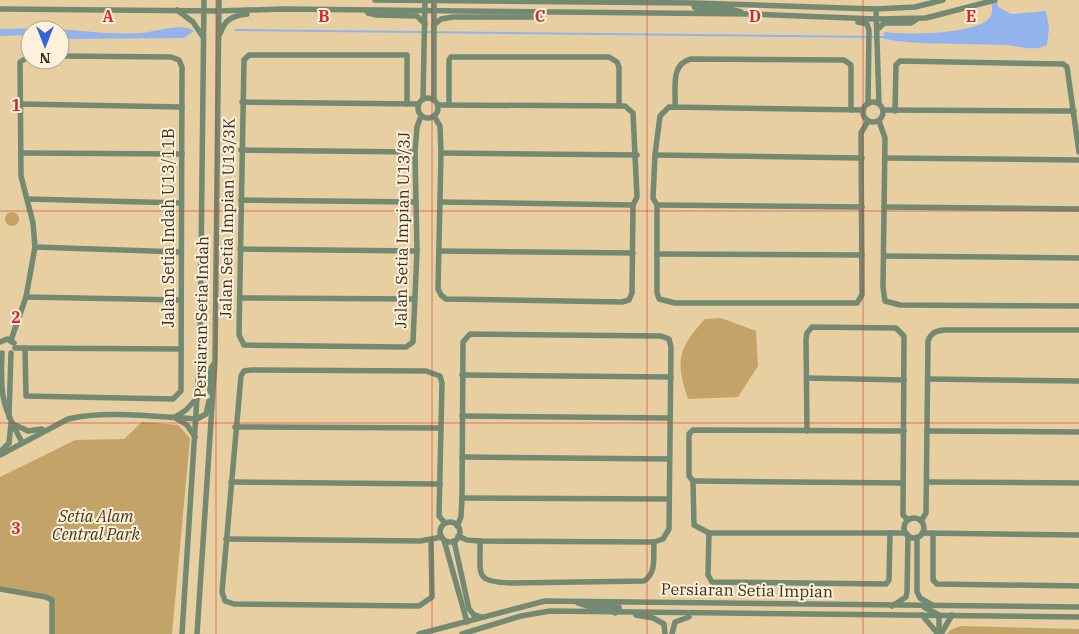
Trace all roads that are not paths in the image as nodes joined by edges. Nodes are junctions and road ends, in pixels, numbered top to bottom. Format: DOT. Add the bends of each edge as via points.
graph roads {
  1 [pos="204,0"];
  2 [pos="219,0"];
  3 [pos="375,0"];
  4 [pos="943,0"];
  5 [pos="996,0"];
  6 [pos="425,1"];
  7 [pos="434,1"];
  8 [pos="693,3"];
  9 [pos="0,9"];
  10 [pos="284,9"];
  11 [pos="876,9"];
  12 [pos="177,10"];
  13 [pos="204,10"];
  14 [pos="218,11"];
  15 [pos="361,11"];
  16 [pos="425,11"];
  17 [pos="434,11"];
  18 [pos="548,13"];
  19 [pos="751,14"];
  20 [pos="799,17"];
  21 [pos="919,18"];
  22 [pos="876,19"];
  23 [pos="425,24"];
  24 [pos="434,25"];
  25 [pos="878,30"];
  26 [pos="204,39"];
  27 [pos="217,41"];
  28 [pos="70,56"];
  29 [pos="20,62"];
  30 [pos="868,76"];
  31 [pos="878,76"];
  32 [pos="421,101"];
  33 [pos="242,102"];
  34 [pos="436,102"];
  35 [pos="19,104"];
  36 [pos="407,104"];
  37 [pos="868,104"];
  38 [pos="879,104"];
  39 [pos="449,105"];
  40 [pos="622,106"];
  41 [pos="182,107"];
  42 [pos="672,107"];
  43 [pos="851,110"];
  44 [pos="863,110"];
  45 [pos="883,110"];
  46 [pos="895,110"];
  47 [pos="1074,111"];
  48 [pos="421,116"];
  49 [pos="434,116"];
  50 [pos="868,121"];
  51 [pos="878,121"];
  52 [pos="241,150"];
  53 [pos="415,152"];
  54 [pos="1079,152"];
  55 [pos="21,153"];
  56 [pos="441,153"];
  57 [pos="182,154"];
  58 [pos="637,155"];
  59 [pos="655,155"];
  60 [pos="862,158"];
  61 [pos="885,158"];
  62 [pos="1079,160"];
  63 [pos="28,200"];
  64 [pos="241,200"];
  65 [pos="181,202"];
  66 [pos="416,202"];
  67 [pos="440,202"];
  68 [pos="633,204"];
  69 [pos="657,205"];
  70 [pos="862,207"];
  71 [pos="884,207"];
  72 [pos="1079,209"];
  73 [pos="35,247"];
  74 [pos="240,249"];
  75 [pos="417,251"];
  76 [pos="440,251"];
  77 [pos="180,252"];
  78 [pos="633,253"];
  79 [pos="657,254"];
  80 [pos="862,255"];
  81 [pos="884,256"];
  82 [pos="1079,258"];
  83 [pos="26,297"];
  84 [pos="240,298"];
  85 [pos="415,299"];
  86 [pos="181,300"];
  87 [pos="1079,306"];
  88 [pos="1079,330"];
  89 [pos="11,340"];
  90 [pos="0,341"];
  91 [pos="410,345"];
  92 [pos="25,348"];
  93 [pos="181,349"];
  94 [pos="13,351"];
  95 [pos="1,352"];
  96 [pos="215,360"];
  97 [pos="462,375"];
  98 [pos="670,377"];
  99 [pos="806,378"];
  100 [pos="928,379"];
  101 [pos="904,380"];
  102 [pos="1079,381"];
  103 [pos="198,397"];
  104 [pos="462,416"];
  105 [pos="173,418"];
  106 [pos="197,418"];
  107 [pos="669,418"];
  108 [pos="10,420"];
  109 [pos="236,427"];
  110 [pos="49,428"];
  111 [pos="441,428"];
  112 [pos="806,431"];
  113 [pos="904,431"];
  114 [pos="927,431"];
  115 [pos="1079,432"];
  116 [pos="196,438"];
  117 [pos="22,442"];
  118 [pos="0,453"];
  119 [pos="462,457"];
  120 [pos="669,459"];
  121 [pos="693,481"];
  122 [pos="231,482"];
  123 [pos="927,482"];
  124 [pos="904,483"];
  125 [pos="1079,483"];
  126 [pos="440,484"];
  127 [pos="462,498"];
  128 [pos="669,499"];
  129 [pos="908,520"];
  130 [pos="921,521"];
  131 [pos="445,523"];
  132 [pos="457,526"];
  133 [pos="709,533"];
  134 [pos="890,533"];
  135 [pos="922,533"];
  136 [pos="933,533"];
  137 [pos="907,534"];
  138 [pos="1079,535"];
  139 [pos="917,537"];
  140 [pos="456,538"];
  141 [pos="226,539"];
  142 [pos="443,539"];
  143 [pos="431,541"];
  144 [pos="480,541"];
  145 [pos="654,542"];
  146 [pos="908,554"];
  147 [pos="917,555"];
  148 [pos="464,583"];
  149 [pos="457,586"];
  150 [pos="1079,586"];
  151 [pos="0,589"];
  152 [pos="573,601"];
  153 [pos="892,606"];
  154 [pos="920,606"];
  155 [pos="934,606"];
  156 [pos="1079,607"];
  157 [pos="463,608"];
  158 [pos="615,613"];
  159 [pos="624,613"];
  160 [pos="716,614"];
  161 [pos="922,615"];
  162 [pos="939,615"];
  163 [pos="521,616"];
  164 [pos="952,616"];
  165 [pos="483,617"];
  166 [pos="1079,617"];
  167 [pos="466,622"];
  168 [pos="453,625"];
  169 [pos="198,633"];
  170 [pos="668,633"];
  171 [pos="52,634"];
  172 [pos="182,634"];
  173 [pos="420,634"];
  174 [pos="462,634"];
  175 [pos="939,634"];
  1 -- 13 [label="street, Persiaran Setia Indah"];
  2 -- 14 [label="street, Persiaran Setia Indah"];
  3 -- 6 [label="street"];
  4 -- 11 [label="street" via="915,7"];
  5 -- 21 [label="street"];
  6 -- 7 [label="street"];
  6 -- 16 [label="street"];
  7 -- 8 [label="street"];
  7 -- 17 [label="street"];
  8 -- 11 [label="street"];
  8 -- 19 [label="street" via="695,8 730,9"];
  9 -- 12 [label="street"];
  10 -- 14 [label="street"];
  10 -- 15 [label="street"];
  10 -- 27 [label="street" via="233,16 224,23"];
  11 -- 22 [label="street"];
  12 -- 13 [label="street"];
  12 -- 26 [label="street" via="193,22"];
  13 -- 14 [label="street"];
  13 -- 26 [label="street, Persiaran Setia Indah"];
  14 -- 27 [label="street, Persiaran Setia Indah"];
  15 -- 16 [label="street"];
  15 -- 23 [label="street" via="377,16 417,16"];
  16 -- 17 [label="street"];
  16 -- 23 [label="street"];
  17 -- 18 [label="street"];
  17 -- 24 [label="street"];
  18 -- 19 [label="street"];
  18 -- 24 [label="street" via="533,17 453,17 441,19"];
  19 -- 20 [label="street"];
  20 -- 22 [label="street"];
  20 -- 30 [label="street" via="867,24"];
  21 -- 22 [label="street"];
  21 -- 25 [label="street" via="911,23 884,23"];
  22 -- 25 [label="street"];
  23 -- 32 [label="street"];
  24 -- 34 [label="street"];
  25 -- 31 [label="street"];
  26 -- 103 [label="street, Persiaran Setia Indah"];
  27 -- 96 [label="street, Persiaran Setia Indah"];
  28 -- 41 [label="street, Jalan Setia Indah U13/11B" via="171,57 179,60 182,67"];
  29 -- 35 [label="street"];
  30 -- 31 [label="street"];
  30 -- 37 [label="street"];
  31 -- 38 [label="street"];
  32 -- 34 [label="street"];
  32 -- 36 [label="street"];
  32 -- 48 [label="street" via="418,110"];
  33 -- 36 [label="street"];
  33 -- 36 [label="street, Jalan Setia Impian U13/3K" via="242,63 249,55 407,55"];
  33 -- 52 [label="street, Jalan Setia Impian U13/3K"];
  34 -- 39 [label="street"];
  34 -- 49 [label="street" via="438,111"];
  35 -- 41 [label="street"];
  35 -- 55 [label="street"];
  37 -- 38 [label="street"];
  37 -- 44 [label="street"];
  38 -- 45 [label="street"];
  39 -- 40 [label="street"];
  39 -- 40 [label="street" via="451,57 609,57 619,67"];
  40 -- 58 [label="street" via="634,113"];
  41 -- 57 [label="street, Jalan Setia Indah U13/11B"];
  42 -- 43 [label="street"];
  42 -- 43 [label="street" via="677,68 682,61 844,60 851,65"];
  42 -- 59 [label="street" via="660,116"];
  43 -- 44 [label="street"];
  44 -- 50 [label="street"];
  45 -- 46 [label="street"];
  45 -- 51 [label="street"];
  46 -- 47 [label="street"];
  46 -- 47 [label="street" via="896,65 900,61 1063,64 1067,67"];
  47 -- 54 [label="street"];
  48 -- 49 [label="street"];
  48 -- 53 [label="street, Jalan Setia Impian U13/3J"];
  49 -- 56 [label="street" via="440,126"];
  50 -- 51 [label="street"];
  50 -- 60 [label="street" via="861,133"];
  51 -- 61 [label="street" via="885,138"];
  52 -- 53 [label="street"];
  52 -- 64 [label="street, Jalan Setia Impian U13/3K"];
  53 -- 66 [label="street, Jalan Setia Impian U13/3J"];
  55 -- 57 [label="street"];
  55 -- 63 [label="street" via="21,176"];
  56 -- 58 [label="street"];
  56 -- 67 [label="street"];
  57 -- 65 [label="street, Jalan Setia Indah U13/11B"];
  58 -- 68 [label="street" via="637,196"];
  59 -- 60 [label="street"];
  59 -- 69 [label="street" via="653,198"];
  60 -- 70 [label="street"];
  61 -- 62 [label="street"];
  61 -- 71 [label="street"];
  63 -- 65 [label="street"];
  63 -- 73 [label="street"];
  64 -- 66 [label="street"];
  64 -- 74 [label="street, Jalan Setia Impian U13/3K"];
  65 -- 77 [label="street, Jalan Setia Indah U13/11B"];
  66 -- 75 [label="street, Jalan Setia Impian U13/3J"];
  67 -- 68 [label="street"];
  67 -- 76 [label="street"];
  68 -- 78 [label="street"];
  69 -- 70 [label="street"];
  69 -- 79 [label="street"];
  70 -- 80 [label="street"];
  71 -- 72 [label="street"];
  71 -- 81 [label="street"];
  73 -- 77 [label="street"];
  73 -- 83 [label="street"];
  74 -- 75 [label="street"];
  74 -- 84 [label="street, Jalan Setia Impian U13/3K"];
  75 -- 85 [label="street, Jalan Setia Impian U13/3J"];
  76 -- 78 [label="street"];
  76 -- 78 [label="street" via="438,288 446,299 622,302 629,300 632,293"];
  77 -- 86 [label="street, Jalan Setia Indah U13/11B"];
  79 -- 80 [label="street"];
  79 -- 80 [label="street" via="657,293 665,301 851,305 860,301 862,295"];
  81 -- 82 [label="street"];
  81 -- 87 [label="street" via="883,296 886,301 900,305"];
  83 -- 86 [label="street"];
  83 -- 89 [label="street"];
  84 -- 85 [label="street"];
  84 -- 91 [label="street, Jalan Setia Impian U13/3K" via="239,335 241,341 249,346"];
  85 -- 91 [label="street, Jalan Setia Impian U13/3J" via="414,338"];
  86 -- 93 [label="street, Jalan Setia Indah U13/11B"];
  88 -- 100 [label="street" via="936,331 928,341"];
  89 -- 90 [label="street"];
  89 -- 94 [label="street"];
  92 -- 93 [label="street"];
  92 -- 93 [label="street, Jalan Setia Indah U13/11B" via="26,396 173,399 181,391"];
  92 -- 94 [label="street"];
  94 -- 95 [label="street"];
  94 -- 108 [label="street"];
  95 -- 108 [label="street" via="1,396"];
  96 -- 106 [label="street" via="210,370 209,408 206,414"];
  96 -- 169 [label="street, Persiaran Setia Indah"];
  97 -- 98 [label="street"];
  97 -- 98 [label="street" via="463,342 473,333 661,336 669,339 671,347"];
  97 -- 104 [label="street"];
  98 -- 107 [label="street"];
  99 -- 101 [label="street"];
  99 -- 101 [label="street" via="807,332 818,326 896,328 901,331 904,336"];
  99 -- 112 [label="street"];
  100 -- 102 [label="street"];
  100 -- 114 [label="street"];
  101 -- 113 [label="street"];
  103 -- 105 [label="street"];
  103 -- 106 [label="street, Persiaran Setia Indah"];
  104 -- 107 [label="street"];
  104 -- 119 [label="street"];
  105 -- 106 [label="street"];
  105 -- 110 [label="street" via="78,416"];
  105 -- 116 [label="street" via="187,425"];
  106 -- 116 [label="street, Persiaran Setia Indah"];
  107 -- 120 [label="street"];
  108 -- 110 [label="street" via="28,431"];
  108 -- 117 [label="street"];
  108 -- 118 [label="street" via="9,443"];
  109 -- 111 [label="street"];
  109 -- 111 [label="street" via="240,376 251,370 426,371 440,376 442,383"];
  109 -- 122 [label="street"];
  110 -- 117 [label="street"];
  111 -- 126 [label="street"];
  112 -- 113 [label="street"];
  112 -- 121 [label="street" via="691,431 689,476"];
  113 -- 124 [label="street"];
  114 -- 115 [label="street"];
  114 -- 123 [label="street"];
  116 -- 172 [label="street, Persiaran Setia Indah"];
  117 -- 118 [label="street"];
  119 -- 120 [label="street"];
  119 -- 127 [label="street"];
  120 -- 128 [label="street"];
  121 -- 124 [label="street"];
  121 -- 133 [label="street" via="694,525"];
  122 -- 126 [label="street"];
  122 -- 141 [label="street"];
  123 -- 125 [label="street"];
  123 -- 130 [label="street" via="926,513"];
  124 -- 129 [label="street" via="903,515"];
  126 -- 131 [label="street" via="439,516"];
  127 -- 128 [label="street"];
  127 -- 132 [label="street"];
  128 -- 145 [label="street" via="667,534 659,542"];
  129 -- 130 [label="street" via="916,518"];
  129 -- 137 [label="street" via="905,525"];
  130 -- 135 [label="street" via="924,526"];
  131 -- 132 [label="street" via="452,522"];
  131 -- 142 [label="street" via="441,528"];
  132 -- 140 [label="street"];
  133 -- 134 [label="street"];
  133 -- 134 [label="street" via="708,575 712,582 886,584 889,580"];
  134 -- 137 [label="street"];
  135 -- 136 [label="street"];
  135 -- 139 [label="street"];
  136 -- 138 [label="street"];
  136 -- 150 [label="street" via="933,580 936,584"];
  137 -- 139 [label="street"];
  137 -- 146 [label="street"];
  139 -- 147 [label="street"];
  140 -- 142 [label="street"];
  140 -- 144 [label="street"];
  140 -- 148 [label="street"];
  141 -- 143 [label="street"];
  141 -- 143 [label="street" via="223,597 229,603 419,606 432,597"];
  142 -- 143 [label="street"];
  142 -- 149 [label="street"];
  144 -- 145 [label="street"];
  144 -- 145 [label="street" via="481,574 487,581 505,583 644,581 653,568"];
  146 -- 147 [label="street"];
  146 -- 153 [label="street" via="906,597"];
  147 -- 155 [label="street" via="917,592 920,598"];
  148 -- 149 [label="street"];
  148 -- 165 [label="street" via="471,613"];
  149 -- 157 [label="street"];
  151 -- 171 [label="street" via="46,597 54,604"];
  152 -- 153 [label="street, Persiaran Setia Impian"];
  152 -- 158 [label="street" via="587,606 619,608"];
  152 -- 165 [label="street, Persiaran Setia Impian" via="529,604"];
  153 -- 154 [label="street, Persiaran Setia Impian"];
  154 -- 155 [label="street, Persiaran Setia Impian"];
  154 -- 162 [label="street"];
  155 -- 156 [label="street, Persiaran Setia Impian"];
  157 -- 167 [label="street"];
  157 -- 168 [label="street" via="462,619"];
  158 -- 159 [label="street, Persiaran Setia Impian"];
  158 -- 163 [label="street, Persiaran Setia Impian" via="550,612"];
  159 -- 160 [label="street, Persiaran Setia Impian"];
  159 -- 170 [label="street" via="661,620"];
  160 -- 161 [label="street, Persiaran Setia Impian"];
  160 -- 170 [label="street" via="683,618 675,622"];
  161 -- 162 [label="street, Persiaran Setia Impian"];
  161 -- 175 [label="street"];
  162 -- 164 [label="street, Persiaran Setia Impian"];
  162 -- 175 [label="street"];
  163 -- 167 [label="street" via="476,626"];
  163 -- 174 [label="street, Persiaran Setia Impian"];
  164 -- 166 [label="street, Persiaran Setia Impian"];
  164 -- 175 [label="street"];
  165 -- 167 [label="street, Persiaran Setia Impian"];
  167 -- 168 [label="street, Persiaran Setia Impian"];
  168 -- 173 [label="street, Persiaran Setia Impian"];
}
